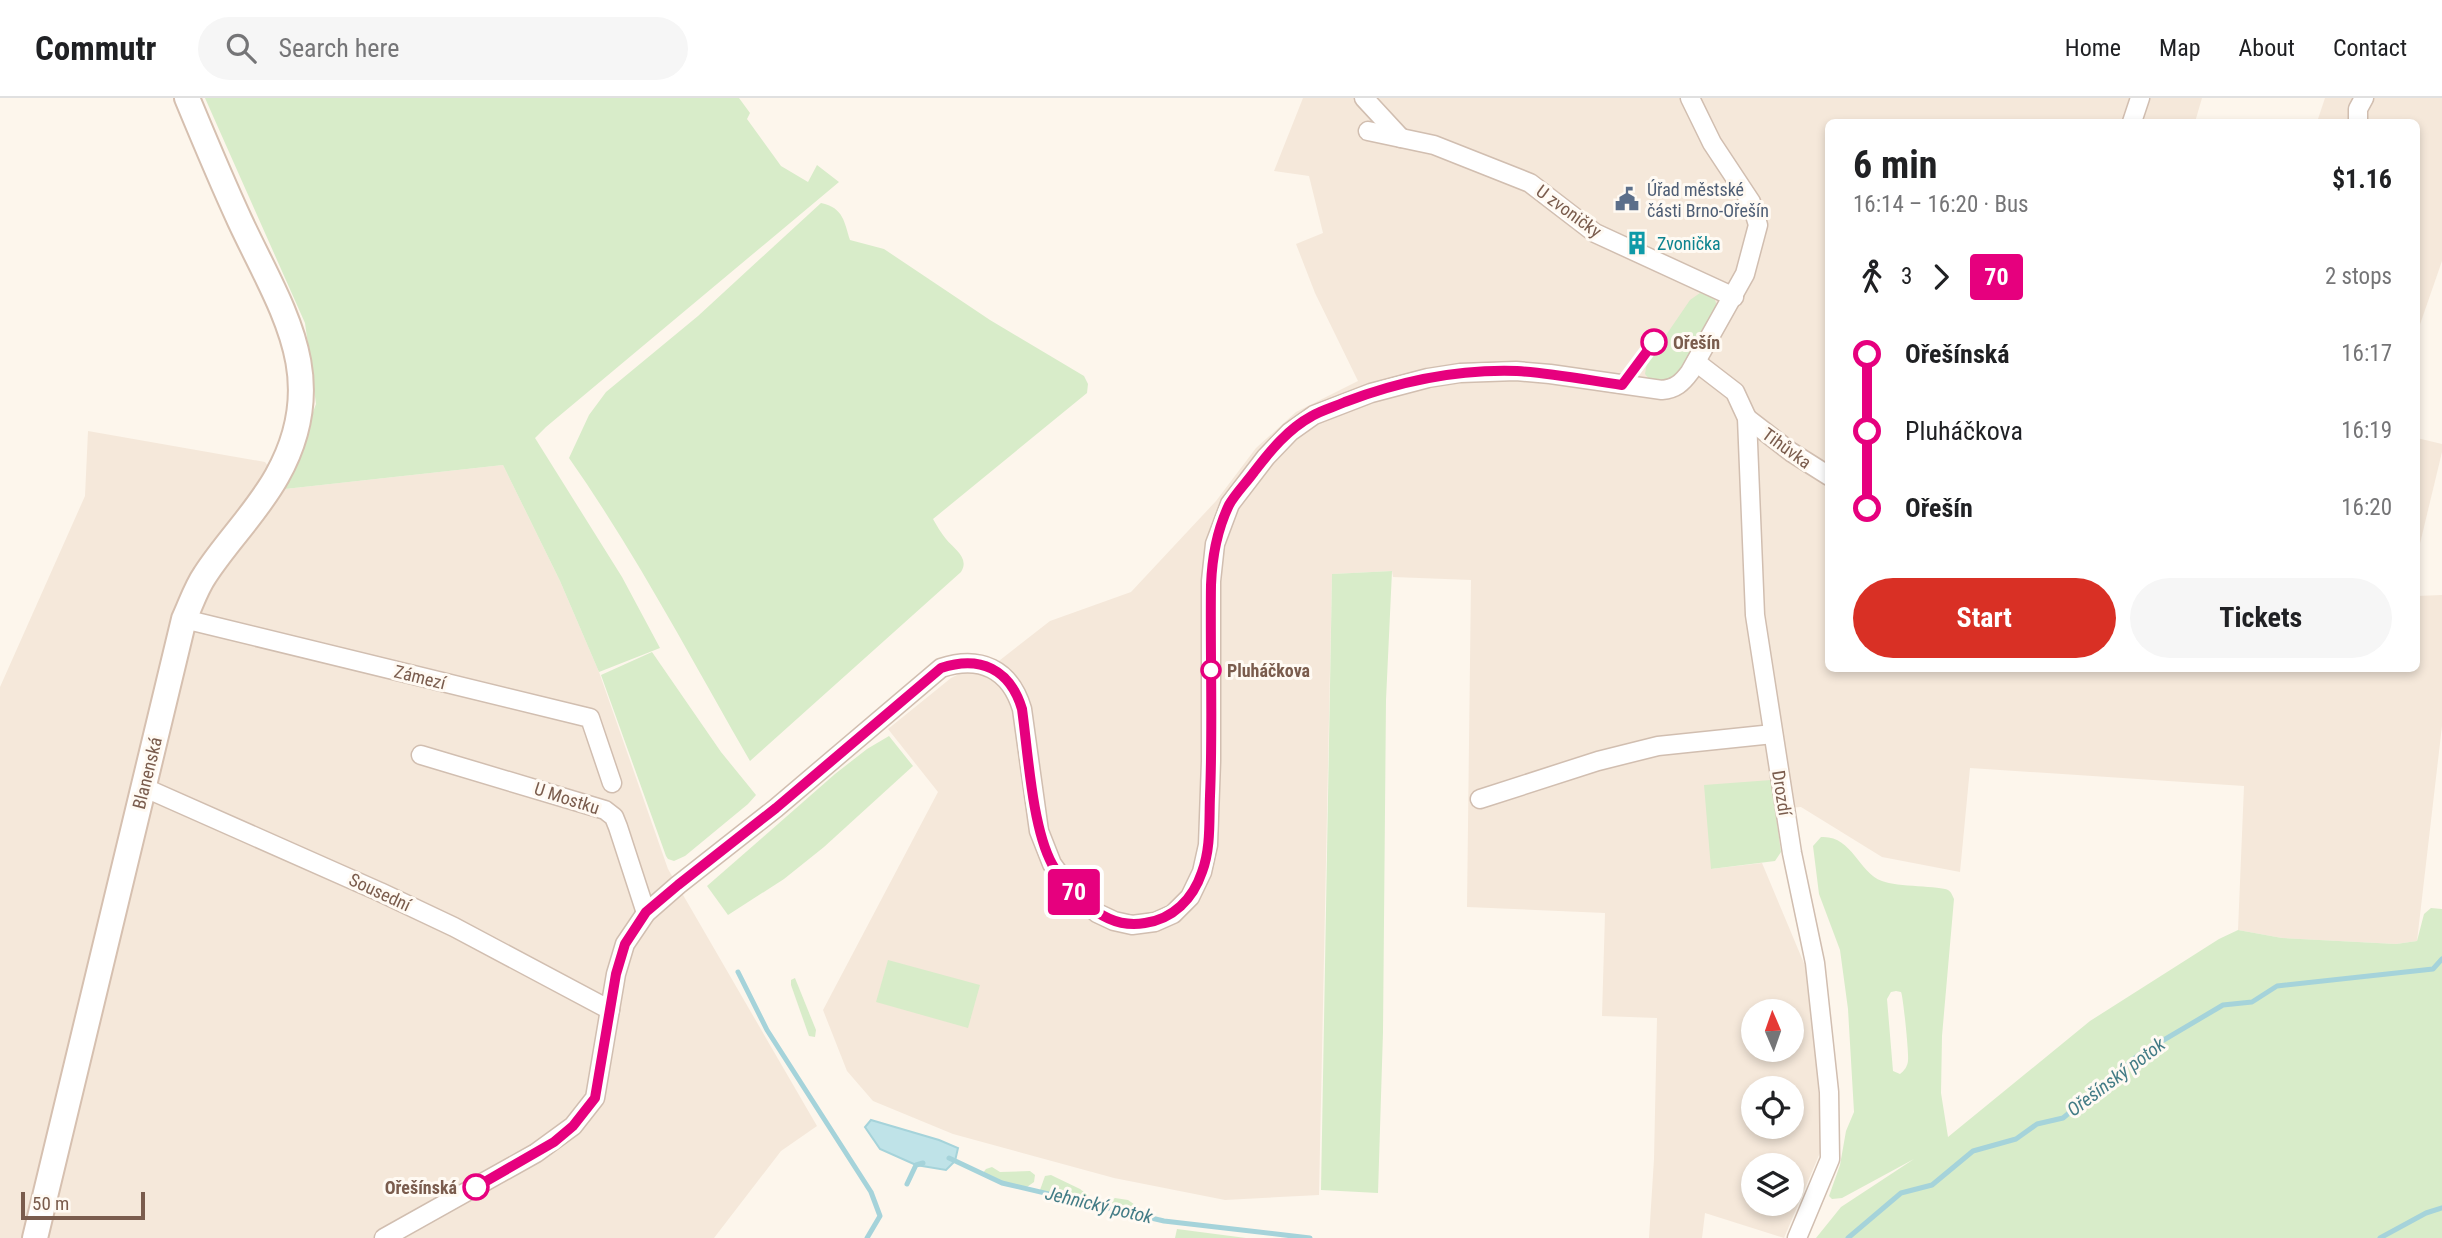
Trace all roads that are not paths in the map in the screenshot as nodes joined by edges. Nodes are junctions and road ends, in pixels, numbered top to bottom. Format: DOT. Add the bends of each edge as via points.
graph roads {
  1 [pos="187,98"];
  2 [pos="1364,98"];
  3 [pos="1690,98"];
  4 [pos="2140,98"];
  5 [pos="2364,98"];
  6 [pos="2133,119"];
  7 [pos="2358,119"];
  8 [pos="1368,131"];
  9 [pos="1401,138"];
  10 [pos="1734,297"];
  11 [pos="1696,362"];
  12 [pos="1747,418"];
  13 [pos="1825,474"];
  14 [pos="184,619"];
  15 [pos="1773,734"];
  16 [pos="421,755"];
  17 [pos="612,783"];
  18 [pos="143,787"];
  19 [pos="1479,799"];
  20 [pos="646,912"];
  21 [pos="610,1010"];
  22 [pos="35,1238"];
  23 [pos="384,1238"];
  24 [pos="1797,1238"];
  1 -- 14 [label="street, Blanenská" via="292,333 302,400 278,475 204,577"];
  2 -- 9 [label="street"];
  3 -- 10 [label="street" via="1712,143 1751,202 1758,225"];
  4 -- 6 [label="street"];
  5 -- 7 [label="street"];
  8 -- 9 [label="street, U zvoničky"];
  9 -- 10 [label="street, U zvoničky" via="1434,145 1530,183 1595,233"];
  10 -- 11 [label="street"];
  11 -- 12 [label="street, Drozdí" via="1735,392"];
  11 -- 20 [label="street" via="1681,383 1670,389 1517,371 1428,378 1314,415 1274,448 1230,504 1215,544 1208,845 1190,897 1173,914 1132,925 1114,921 1097,913 1070,889 1052,864 1040,831 1018,695 1002,674 973,663 941,668"];
  12 -- 13 [label="street, Tihůvka"];
  12 -- 15 [label="street, Drozdí" via="1755,615"];
  14 -- 17 [label="street, Zámezí" via="590,718"];
  14 -- 18 [label="street, Blanenská"];
  15 -- 19 [label="street" via="1658,746"];
  15 -- 24 [label="street, Drozdí" via="1815,963 1829,1092 1830,1159"];
  16 -- 20 [label="street, U Mostku" via="604,810 614,817"];
  18 -- 21 [label="street, Sousední" via="454,927"];
  18 -- 22 [label="street, Blanenská"];
  20 -- 21 [label="street" via="625,944"];
  21 -- 23 [label="street" via="595,1098 573,1126 536,1153"];
}
